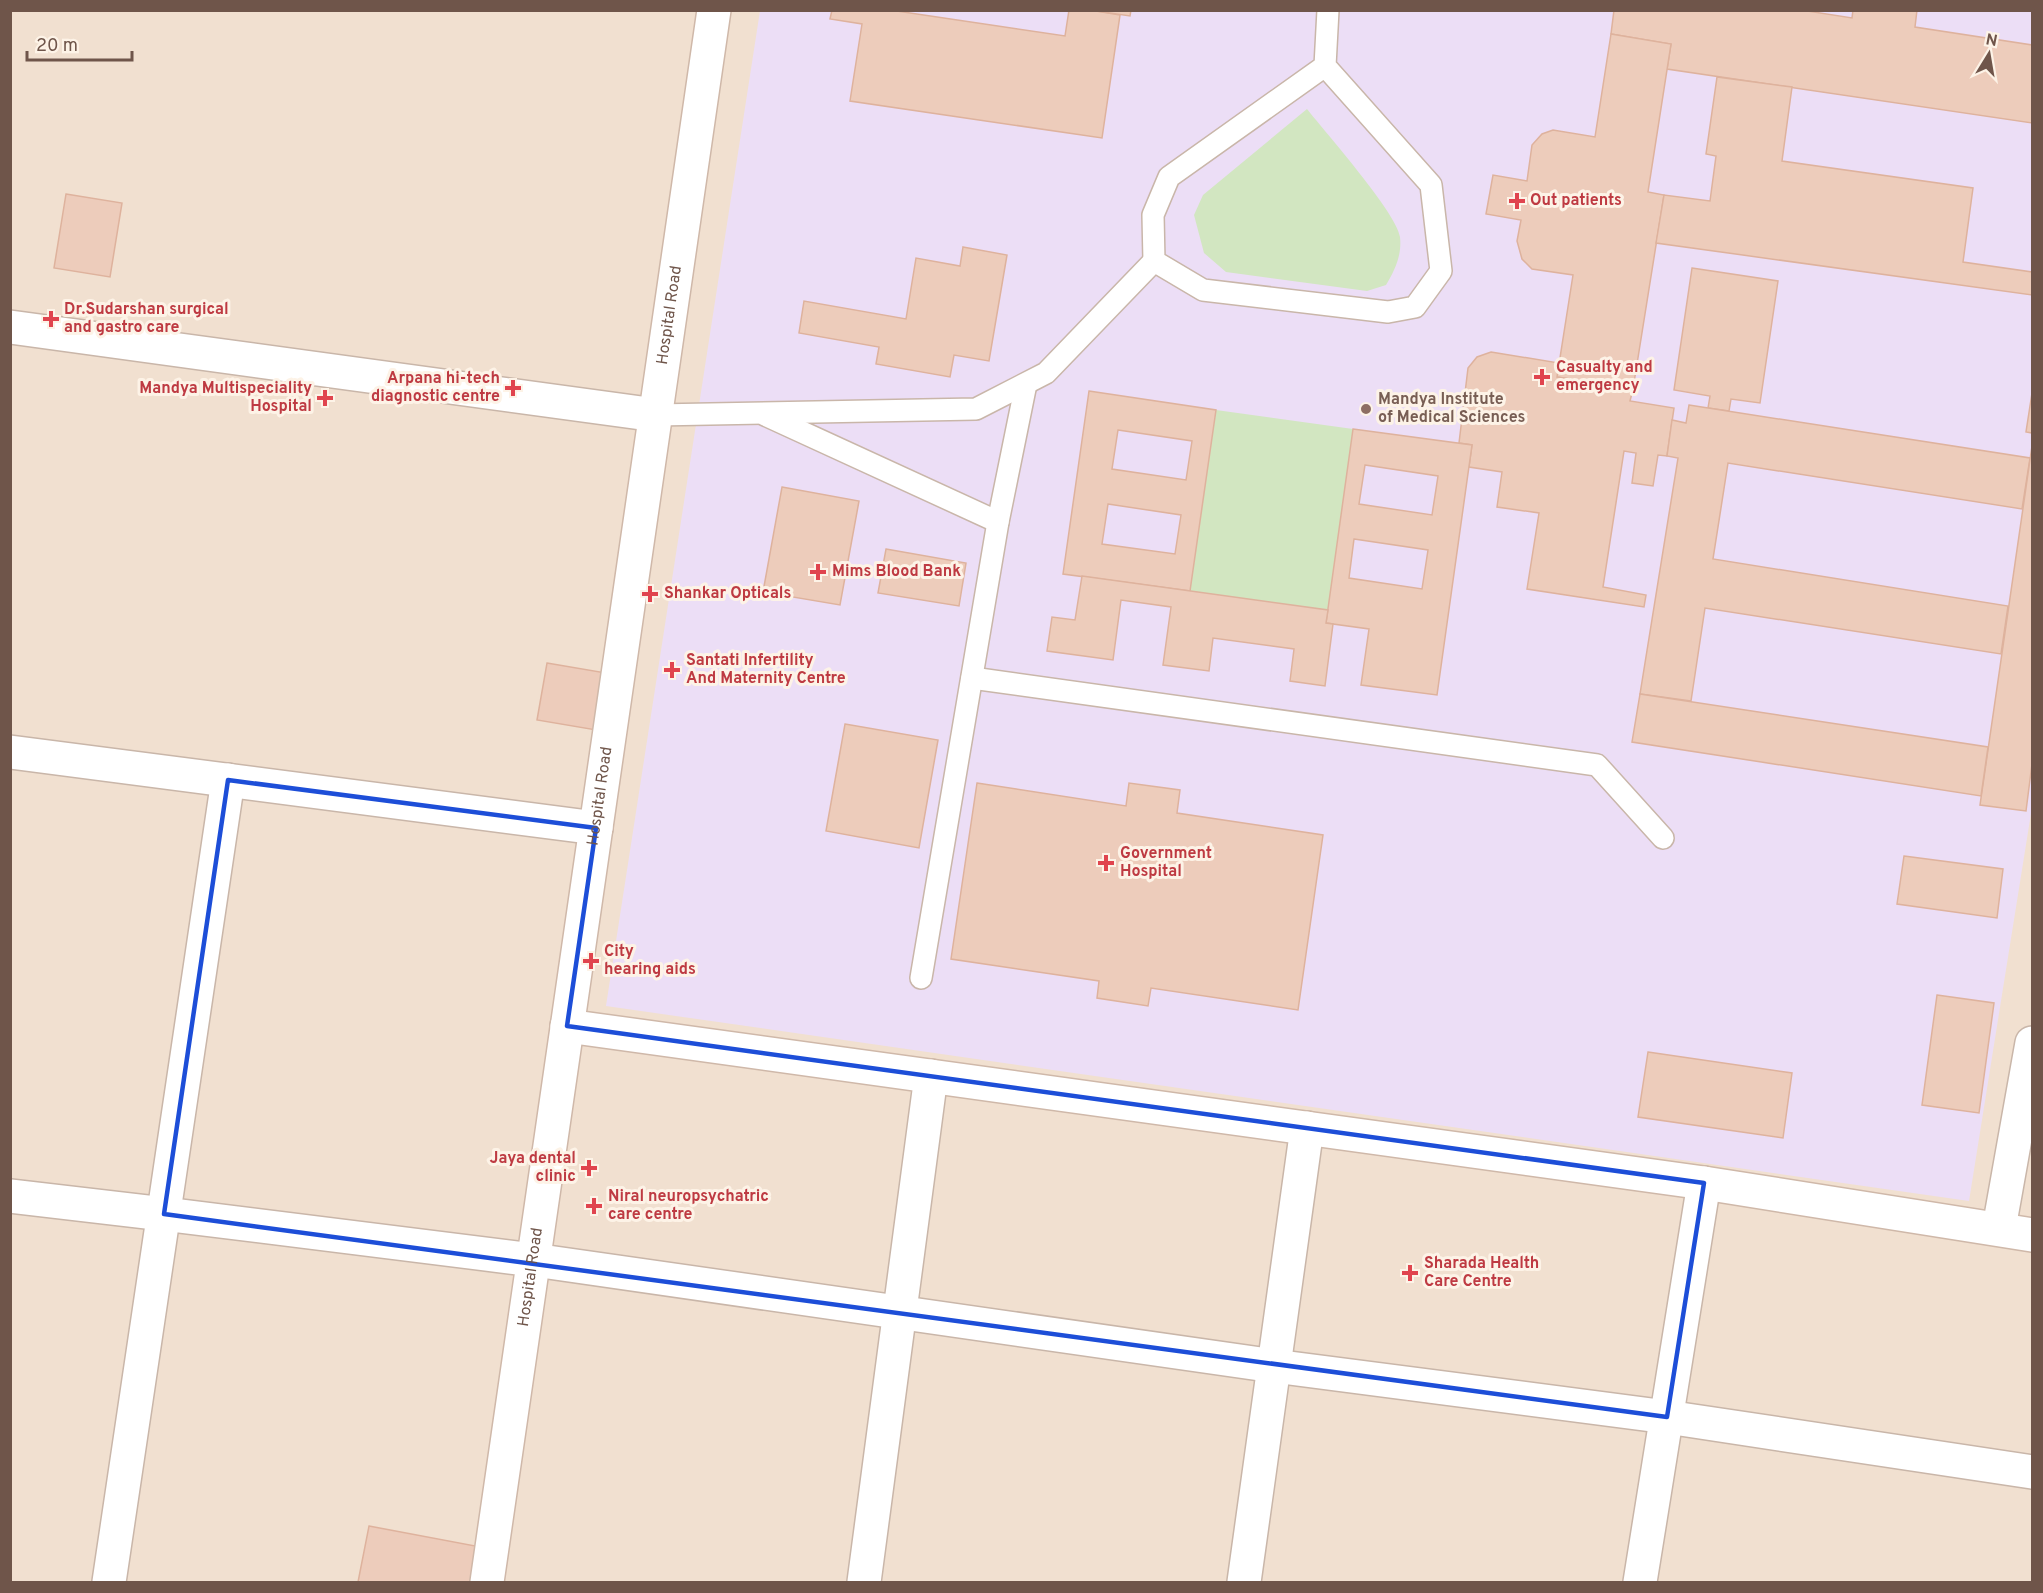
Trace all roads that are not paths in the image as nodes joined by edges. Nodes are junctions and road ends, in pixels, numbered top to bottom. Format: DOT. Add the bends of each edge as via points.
graph roads {
  1 [pos="714,10"];
  2 [pos="1328,10"];
  3 [pos="1325,66"];
  4 [pos="1154,261"];
  5 [pos="10,327"];
  6 [pos="1026,384"];
  7 [pos="759,413"];
  8 [pos="656,415"];
  9 [pos="998,522"];
  10 [pos="972,678"];
  11 [pos="10,752"];
  12 [pos="228,780"];
  13 [pos="596,828"];
  14 [pos="1663,837"];
  15 [pos="921,978"];
  16 [pos="567,1026"];
  17 [pos="2032,1043"];
  18 [pos="931,1076"];
  19 [pos="1307,1128"];
  20 [pos="1704,1183"];
  21 [pos="10,1196"];
  22 [pos="164,1214"];
  23 [pos="1999,1228"];
  24 [pos="2032,1235"];
  25 [pos="534,1260"];
  26 [pos="900,1313"];
  27 [pos="1274,1366"];
  28 [pos="1667,1417"];
  29 [pos="2032,1472"];
  30 [pos="109,1582"];
  31 [pos="488,1582"];
  32 [pos="864,1582"];
  33 [pos="1244,1582"];
  34 [pos="1640,1582"];
  1 -- 8 [label="street, Hospital Road"];
  2 -- 3 [label="lane"];
  3 -- 4 [label="lane" via="1169,177 1153,215"];
  3 -- 4 [label="lane" via="1431,185 1441,271 1415,307 1388,312 1203,290"];
  4 -- 6 [label="lane" via="1046,373"];
  5 -- 8 [label="street"];
  6 -- 7 [label="lane" via="976,409"];
  6 -- 9 [label="lane"];
  7 -- 8 [label="lane"];
  7 -- 9 [label="lane"];
  8 -- 13 [label="street, Hospital Road"];
  9 -- 10 [label="lane"];
  10 -- 14 [label="lane" via="1597,765"];
  10 -- 15 [label="lane"];
  11 -- 12 [label="street"];
  12 -- 13 [label="street"];
  12 -- 22 [label="street"];
  13 -- 16 [label="street, Hospital Road"];
  16 -- 18 [label="street"];
  16 -- 25 [label="street, Hospital Road"];
  17 -- 23 [label="street"];
  18 -- 19 [label="street"];
  18 -- 26 [label="street"];
  19 -- 20 [label="street"];
  19 -- 27 [label="street"];
  20 -- 23 [label="street"];
  20 -- 28 [label="street"];
  21 -- 22 [label="street"];
  22 -- 25 [label="street"];
  22 -- 30 [label="street"];
  23 -- 24 [label="street"];
  25 -- 26 [label="street"];
  25 -- 31 [label="street, Hospital Road"];
  26 -- 27 [label="street"];
  26 -- 32 [label="street"];
  27 -- 28 [label="street"];
  27 -- 33 [label="street"];
  28 -- 29 [label="street"];
  28 -- 34 [label="street"];
}
